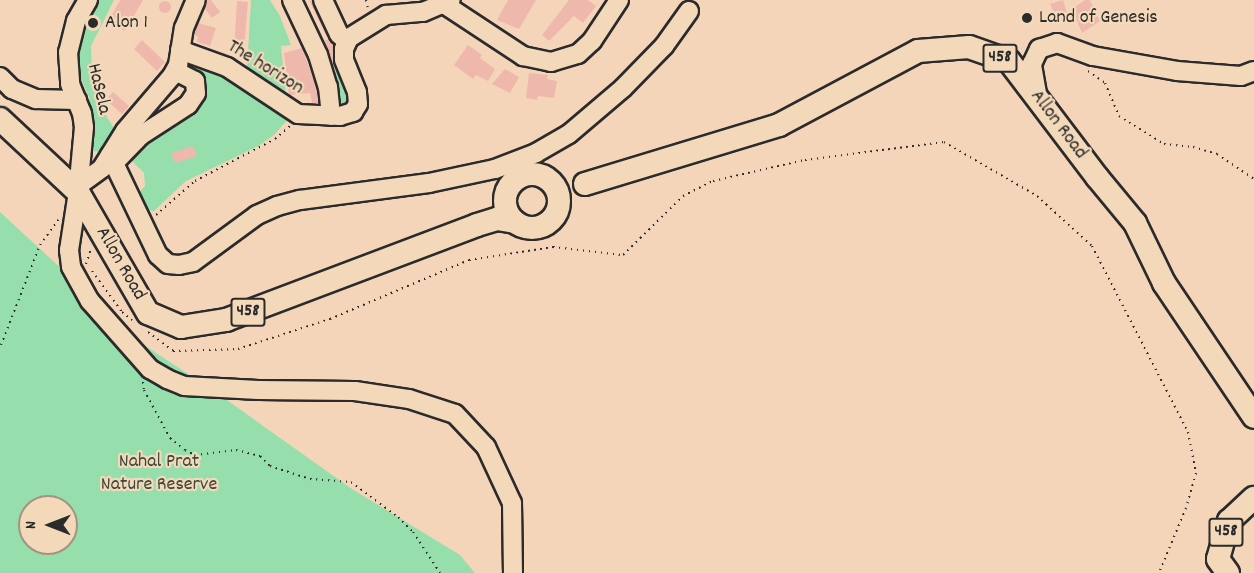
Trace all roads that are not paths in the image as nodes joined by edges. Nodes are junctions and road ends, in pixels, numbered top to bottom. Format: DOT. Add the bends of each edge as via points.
graph roads {
  1 [pos="88,0"];
  2 [pos="196,0"];
  3 [pos="292,0"];
  4 [pos="323,0"];
  5 [pos="619,0"];
  6 [pos="447,2"];
  7 [pos="689,11"];
  8 [pos="347,42"];
  9 [pos="180,50"];
  10 [pos="175,71"];
  11 [pos="1254,71"];
  12 [pos="0,77"];
  13 [pos="1038,99"];
  14 [pos="77,100"];
  15 [pos="331,116"];
  16 [pos="0,119"];
  17 [pos="112,159"];
  18 [pos="552,184"];
  19 [pos="585,184"];
  20 [pos="79,189"];
  21 [pos="506,195"];
  22 [pos="558,207"];
  23 [pos="515,222"];
  24 [pos="477,225"];
  25 [pos="1254,417"];
  26 [pos="1254,498"];
  27 [pos="513,573"];
  28 [pos="1228,573"];
  1 -- 14 [label="street, HaSela" via="76,21 68,52 70,84"];
  2 -- 9 [label="street"];
  3 -- 15 [label="street" via="318,56 328,87"];
  4 -- 8 [label="street"];
  5 -- 6 [label="street" via="592,41 578,54 551,62 523,56"];
  6 -- 8 [label="street" via="423,12 386,15"];
  7 -- 17 [label="street" via="664,46 623,88 569,134 536,153 495,169 429,183 277,206 257,215 193,262 179,266 168,264 158,255"];
  8 -- 15 [label="street, The horizon" via="344,59 358,104 352,112"];
  9 -- 10 [label="street"];
  9 -- 15 [label="street, The horizon" via="227,67 298,114"];
  10 -- 17 [label="street" via="125,131"];
  10 -- 17 [label="street" via="195,81 196,93 188,105"];
  11 -- 13 [label="street" via="1241,76 1177,71 1093,56 1056,43 1039,49 1032,64"];
  12 -- 14 [label="street" via="12,89 36,99"];
  13 -- 19 [label="main road, Allon Road / 458" via="1010,61 969,47 918,51 778,125"];
  13 -- 25 [label="main road, Allon Road / 458" via="1135,223 1164,283"];
  14 -- 20 [label="street, HaSela" via="84,127"];
  16 -- 20 [label="main road, Allon Road / 458"];
  17 -- 20 [label="street"];
  18 -- 19 [label="main road, Allon Road / 458"];
  18 -- 21 [label="main road" via="543,177 526,175 511,184"];
  18 -- 22 [label="main road" via="558,195"];
  19 -- 22 [label="main road, Allon Road / 458"];
  20 -- 24 [label="main road, Allon Road / 458" via="148,313 181,327 226,320"];
  20 -- 27 [label="street, HaSela" via="70,235 71,267 90,302 142,361 184,386 355,391 409,399 455,414 486,447 512,503"];
  21 -- 23 [label="main road" via="508,212"];
  21 -- 24 [label="main road, Allon Road / 458"];
  22 -- 23 [label="main road" via="538,227"];
  23 -- 24 [label="main road, Allon Road / 458" via="497,219"];
  26 -- 28 [label="main road, 458" via="1229,521 1218,559"];
}
